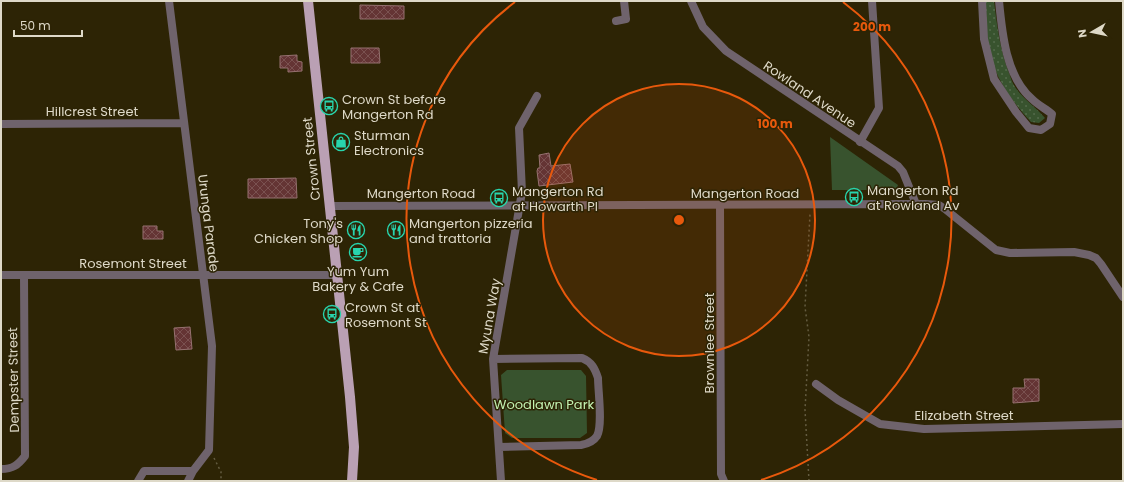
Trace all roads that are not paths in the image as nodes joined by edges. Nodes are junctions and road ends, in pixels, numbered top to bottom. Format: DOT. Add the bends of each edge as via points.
graph roads {
  1 [pos="169,1"];
  2 [pos="308,1"];
  3 [pos="624,1"];
  4 [pos="691,1"];
  5 [pos="872,1"];
  6 [pos="982,1"];
  7 [pos="999,1"];
  8 [pos="616,21"];
  9 [pos="537,96"];
  10 [pos="184,123"];
  11 [pos="1,124"];
  12 [pos="860,142"];
  13 [pos="520,204"];
  14 [pos="916,204"];
  15 [pos="720,205"];
  16 [pos="329,206"];
  17 [pos="1,275"];
  18 [pos="24,275"];
  19 [pos="203,275"];
  20 [pos="337,275"];
  21 [pos="1123,297"];
  22 [pos="493,359"];
  23 [pos="816,384"];
  24 [pos="1123,424"];
  25 [pos="499,447"];
  26 [pos="1,470"];
  27 [pos="193,471"];
  28 [pos="138,481"];
  29 [pos="188,481"];
  30 [pos="352,481"];
  31 [pos="501,481"];
  32 [pos="724,481"];
  1 -- 10 [label="street, Urunga Parade"];
  2 -- 16 [label="main road, Crown Street"];
  3 -- 8 [label="street" via="626,19"];
  4 -- 12 [label="street, Rowland Avenue" via="703,27 726,51"];
  5 -- 12 [label="street" via="880,108"];
  6 -- 7 [label="street" via="984,39 994,79 1028,128 1041,130 1050,124 1052,114 1031,99 1015,79 1002,35"];
  9 -- 13 [label="street, Myuna Way" via="519,128 522,192"];
  10 -- 11 [label="street, Hillcrest Street"];
  10 -- 19 [label="street, Urunga Parade"];
  12 -- 14 [label="street, Rowland Avenue" via="898,166"];
  13 -- 15 [label="street, Mangerton Road"];
  13 -- 16 [label="street, Mangerton Road"];
  13 -- 22 [label="street, Myuna Way"];
  14 -- 15 [label="street, Mangerton Road"];
  14 -- 21 [label="street, Mangerton Road" via="939,205 990,246 1002,252 1074,252 1096,258"];
  15 -- 32 [label="street, Brownlee Street" via="721,474"];
  16 -- 20 [label="main road, Crown Street"];
  17 -- 18 [label="street, Rosemont Street"];
  18 -- 19 [label="street, Rosemont Street"];
  18 -- 26 [label="street, Dempster Street" via="25,456 15,467"];
  19 -- 20 [label="street, Rosemont Street"];
  19 -- 27 [label="street, Urunga Parade" via="212,346 209,450"];
  20 -- 30 [label="main road, Crown Street" via="354,447"];
  22 -- 25 [label="street, Myuna Way"];
  22 -- 25 [label="street" via="582,358 592,365 598,378 600,426 592,441 581,445"];
  23 -- 24 [label="street, Elizabeth Street" via="880,424 924,429"];
  25 -- 31 [label="street, Myuna Way"];
  27 -- 28 [label="street" via="144,471"];
  27 -- 29 [label="street"];
}
